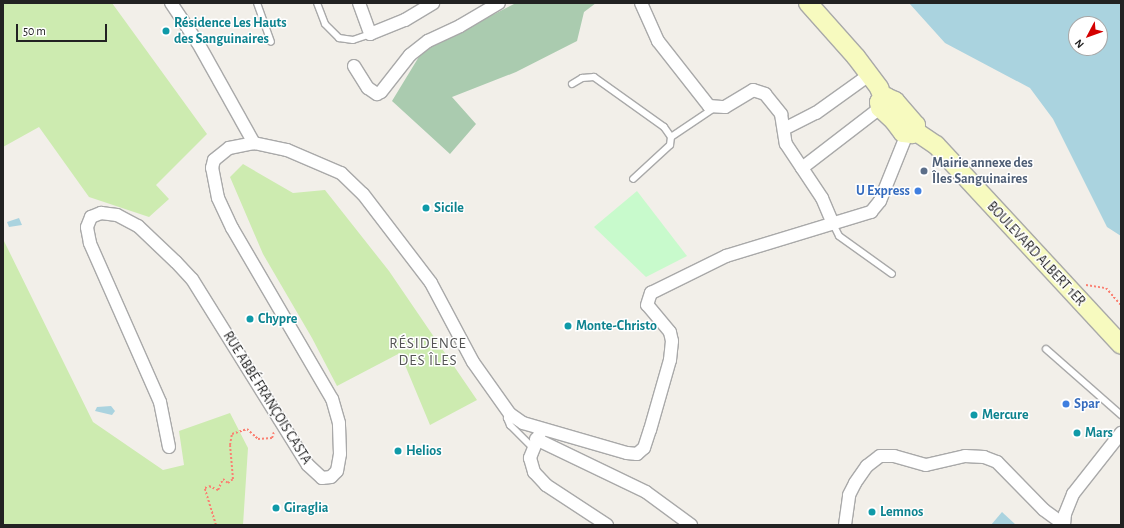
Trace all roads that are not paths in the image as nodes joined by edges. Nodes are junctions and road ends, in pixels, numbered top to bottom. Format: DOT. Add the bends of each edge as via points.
graph roads {
  1 [pos="171,3"];
  2 [pos="257,3"];
  3 [pos="317,3"];
  4 [pos="359,3"];
  5 [pos="433,3"];
  6 [pos="499,3"];
  7 [pos="641,3"];
  8 [pos="808,3"];
  9 [pos="370,34"];
  10 [pos="271,42"];
  11 [pos="354,66"];
  12 [pos="869,75"];
  13 [pos="572,84"];
  14 [pos="881,103"];
  15 [pos="714,108"];
  16 [pos="784,129"];
  17 [pos="671,137"];
  18 [pos="908,138"];
  19 [pos="254,143"];
  20 [pos="802,168"];
  21 [pos="633,179"];
  22 [pos="833,224"];
  23 [pos="892,274"];
  24 [pos="1121,344"];
  25 [pos="1046,349"];
  26 [pos="510,414"];
  27 [pos="1121,415"];
  28 [pos="1120,437"];
  29 [pos="536,438"];
  30 [pos="169,447"];
  31 [pos="607,525"];
  32 [pos="691,525"];
  33 [pos="845,525"];
  34 [pos="1064,525"];
  1 -- 19 [label="street" via="198,43"];
  2 -- 10 [label="lane"];
  3 -- 9 [label="lane" via="326,24 340,38 353,40"];
  4 -- 9 [label="street"];
  5 -- 9 [label="street" via="405,20"];
  6 -- 11 [label="street" via="428,41 410,55 377,94 368,88"];
  7 -- 15 [label="street" via="658,41 704,101"];
  8 -- 12 [label="main road"];
  12 -- 14 [label="main road"];
  12 -- 16 [label="street" via="816,113"];
  13 -- 17 [label="lane" via="582,78 594,77 653,117"];
  14 -- 18 [label="main road" via="890,97 895,100 916,125"];
  14 -- 20 [label="street"];
  15 -- 16 [label="street" via="725,107 747,92 760,91 780,114"];
  15 -- 17 [label="lane"];
  16 -- 20 [label="street" via="786,144"];
  17 -- 21 [label="lane" via="670,145 664,153"];
  18 -- 22 [label="street" via="877,207 871,212"];
  18 -- 24 [label="main road, BOULEVARD ALBERT 1ER" via="936,145"];
  19 -- 26 [label="street, RUE ABBÉ FRANÇOIS CASTA" via="312,158 342,173 352,182 431,283 473,362"];
  19 -- 30 [label="street, RUE ABBÉ FRANÇOIS CASTA" via="229,148 219,154 212,168 218,198 232,228 332,399 339,423 340,454 337,471 331,477 322,478 308,465 192,280 138,226 117,215 101,213 91,217 87,227 90,243 160,402"];
  20 -- 22 [label="street" via="822,198"];
  22 -- 23 [label="lane" via="839,236"];
  22 -- 29 [label="street, RUE ABBÉ FRANÇOIS CASTA" via="726,256 651,293 647,305 670,332 672,341 670,360 650,430 644,448 637,454"];
  25 -- 27 [label="lane"];
  26 -- 29 [label="street, RUE ABBÉ FRANÇOIS CASTA" via="523,423"];
  26 -- 29 [label="lane" via="510,426"];
  28 -- 34 [label="street" via="1073,494"];
  29 -- 31 [label="street" via="530,458 534,472 546,484"];
  29 -- 32 [label="street" via="646,492"];
  33 -- 34 [label="street" via="848,496 867,466 880,456 894,456 926,465 965,456 984,457 997,462 1048,514"];
}
